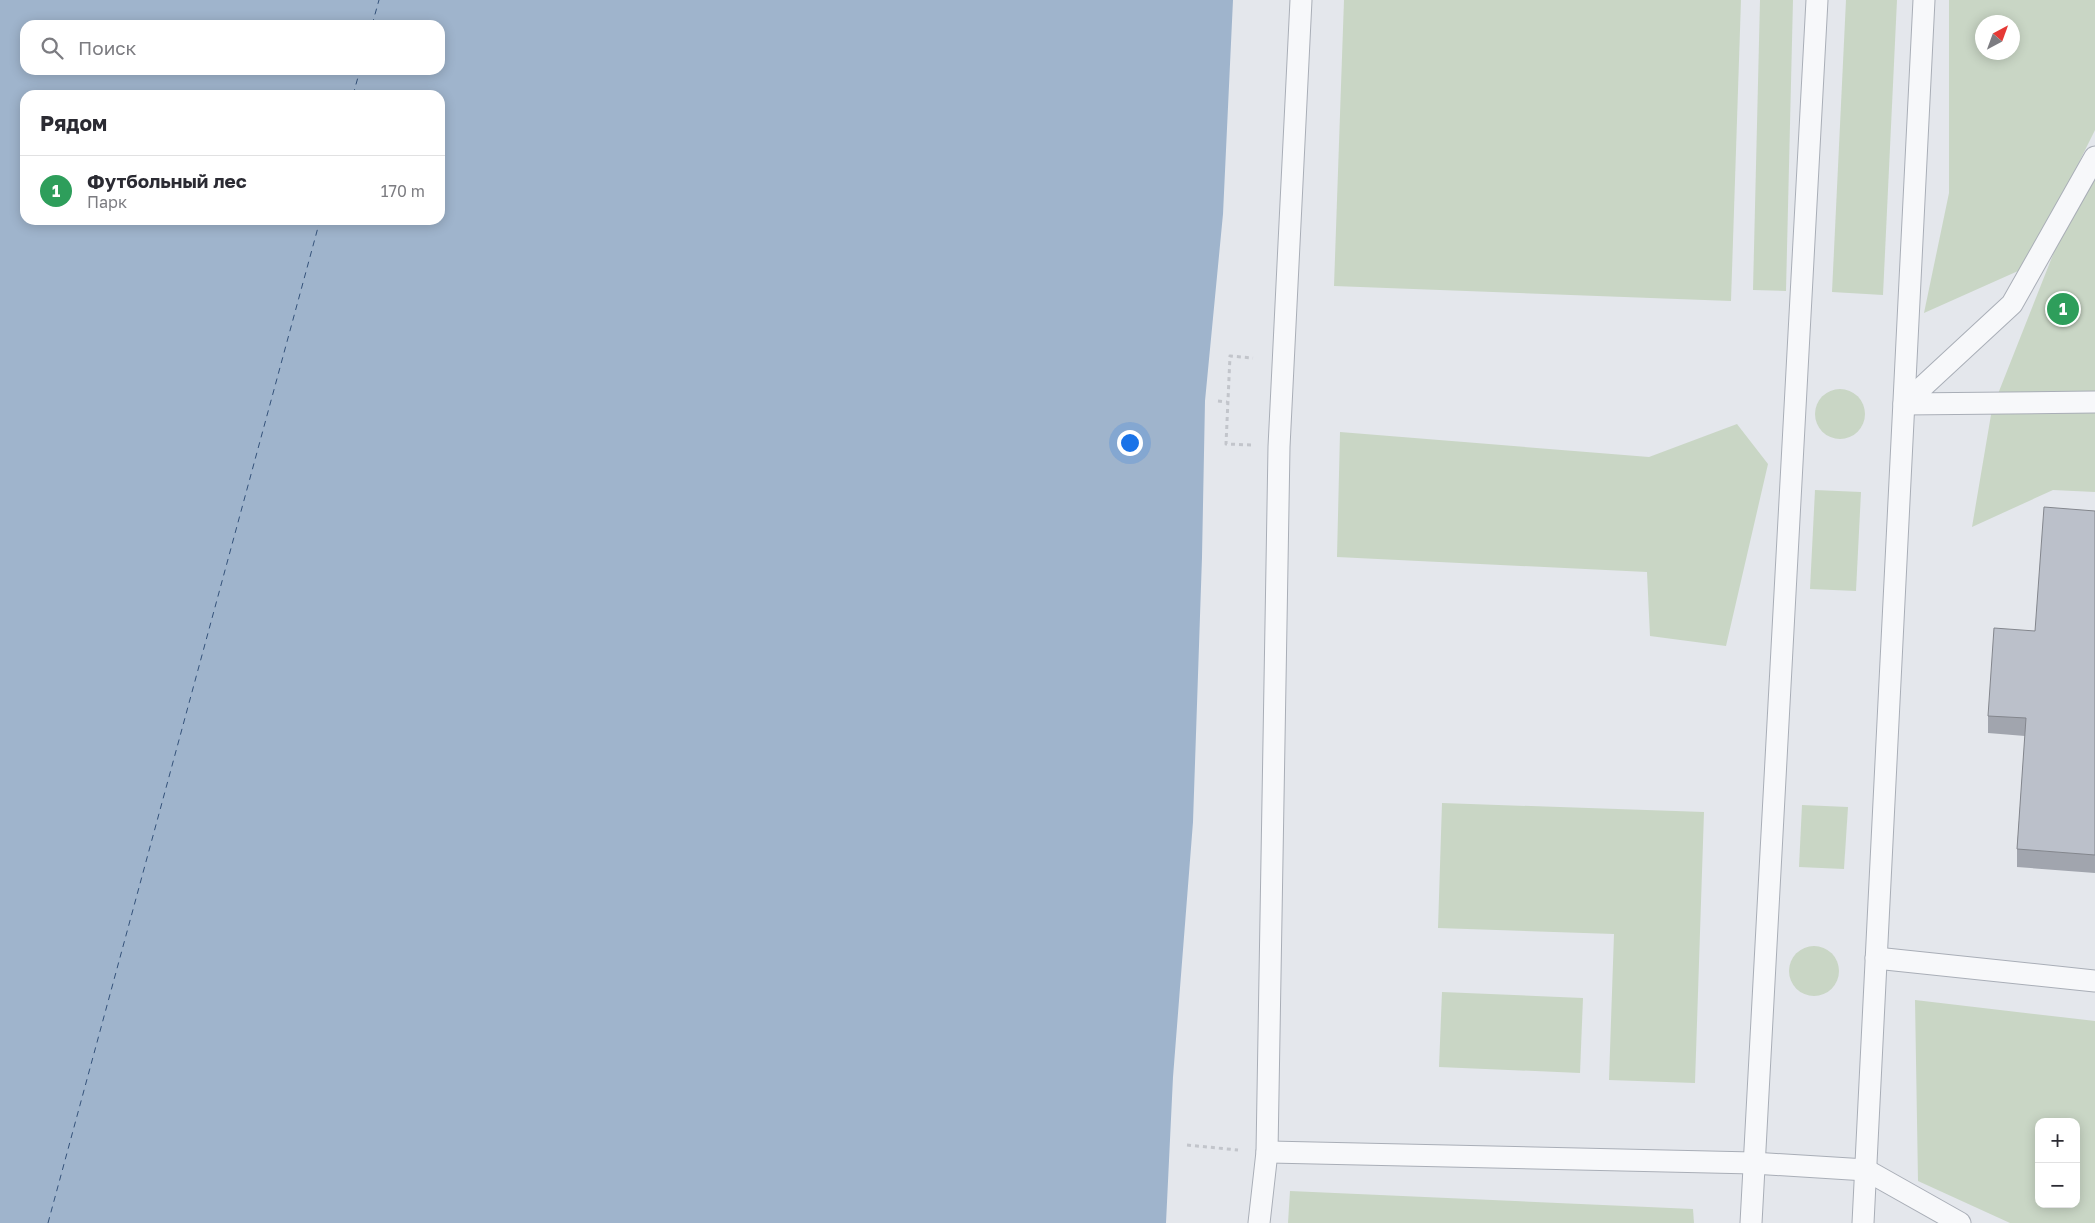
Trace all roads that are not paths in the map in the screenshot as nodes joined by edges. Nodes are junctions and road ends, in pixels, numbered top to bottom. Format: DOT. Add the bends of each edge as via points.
graph roads {
  1 [pos="1301,0"];
  2 [pos="1817,0"];
  3 [pos="1924,0"];
  4 [pos="2095,157"];
  5 [pos="2095,402"];
  6 [pos="1904,404"];
  7 [pos="1876,958"];
  8 [pos="2095,981"];
  9 [pos="1267,1152"];
  10 [pos="1753,1163"];
  11 [pos="1866,1170"];
  12 [pos="1260,1223"];
  13 [pos="1751,1223"];
  14 [pos="1863,1223"];
  15 [pos="1960,1223"];
  1 -- 9 [label="street" via="1279,447"];
  2 -- 10 [label="street"];
  3 -- 6 [label="street"];
  4 -- 6 [label="street" via="2012,304"];
  5 -- 6 [label="street"];
  6 -- 7 [label="street"];
  7 -- 8 [label="street"];
  7 -- 11 [label="street"];
  9 -- 10 [label="street"];
  9 -- 12 [label="street"];
  10 -- 11 [label="street"];
  10 -- 13 [label="street"];
  11 -- 14 [label="street"];
  11 -- 15 [label="street"];
}
